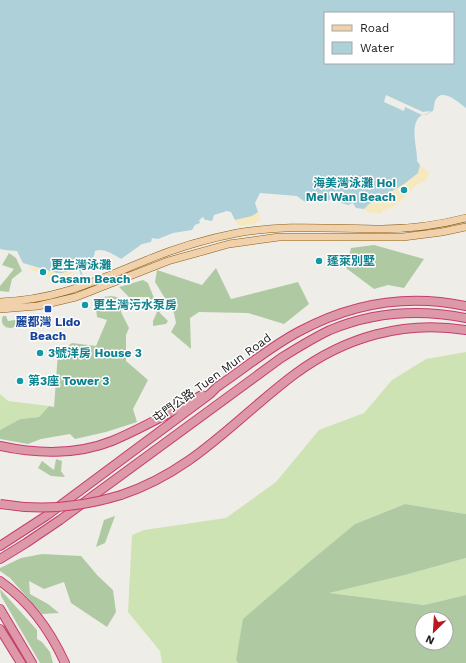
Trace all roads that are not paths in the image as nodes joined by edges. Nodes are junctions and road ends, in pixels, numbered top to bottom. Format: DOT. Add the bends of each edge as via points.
graph roads {
  1 [pos="466,218"];
  2 [pos="447,222"];
  3 [pos="466,227"];
  4 [pos="451,231"];
  5 [pos="0,302"];
  6 [pos="466,306"];
  7 [pos="0,309"];
  8 [pos="466,318"];
  9 [pos="466,330"];
  10 [pos="217,387"];
  11 [pos="0,446"];
  12 [pos="0,504"];
  13 [pos="0,546"];
  14 [pos="0,559"];
  15 [pos="0,581"];
  16 [pos="0,609"];
  17 [pos="0,629"];
  18 [pos="21,663"];
  19 [pos="32,663"];
  20 [pos="65,663"];
  1 -- 2 [label="main road"];
  2 -- 4 [label="main road"];
  2 -- 5 [label="main road" via="387,229 273,228 226,236 166,253 68,292"];
  3 -- 4 [label="main road"];
  4 -- 7 [label="main road" via="390,237 279,237 220,246 168,261 76,297 38,306"];
  6 -- 10 [label="highway, 屯門公路 Tuen Mun Road" via="435,301 402,300 346,311 299,331"];
  8 -- 14 [label="highway, 屯門公路 Tuen Mun Road" via="425,313 394,313 358,321 317,337 275,362 60,520"];
  9 -- 12 [label="highway, bridge" via="428,326 402,328 370,335 340,347 295,374 192,459 155,481 121,495 68,506 41,508"];
  10 -- 11 [label="highway" via="145,426 93,446 50,452"];
  10 -- 13 [label="highway, 屯門公路 Tuen Mun Road" via="46,516"];
  15 -- 20 [label="highway" via="16,593 42,621"];
  16 -- 19 [label="highway"];
  17 -- 18 [label="highway"];
}
